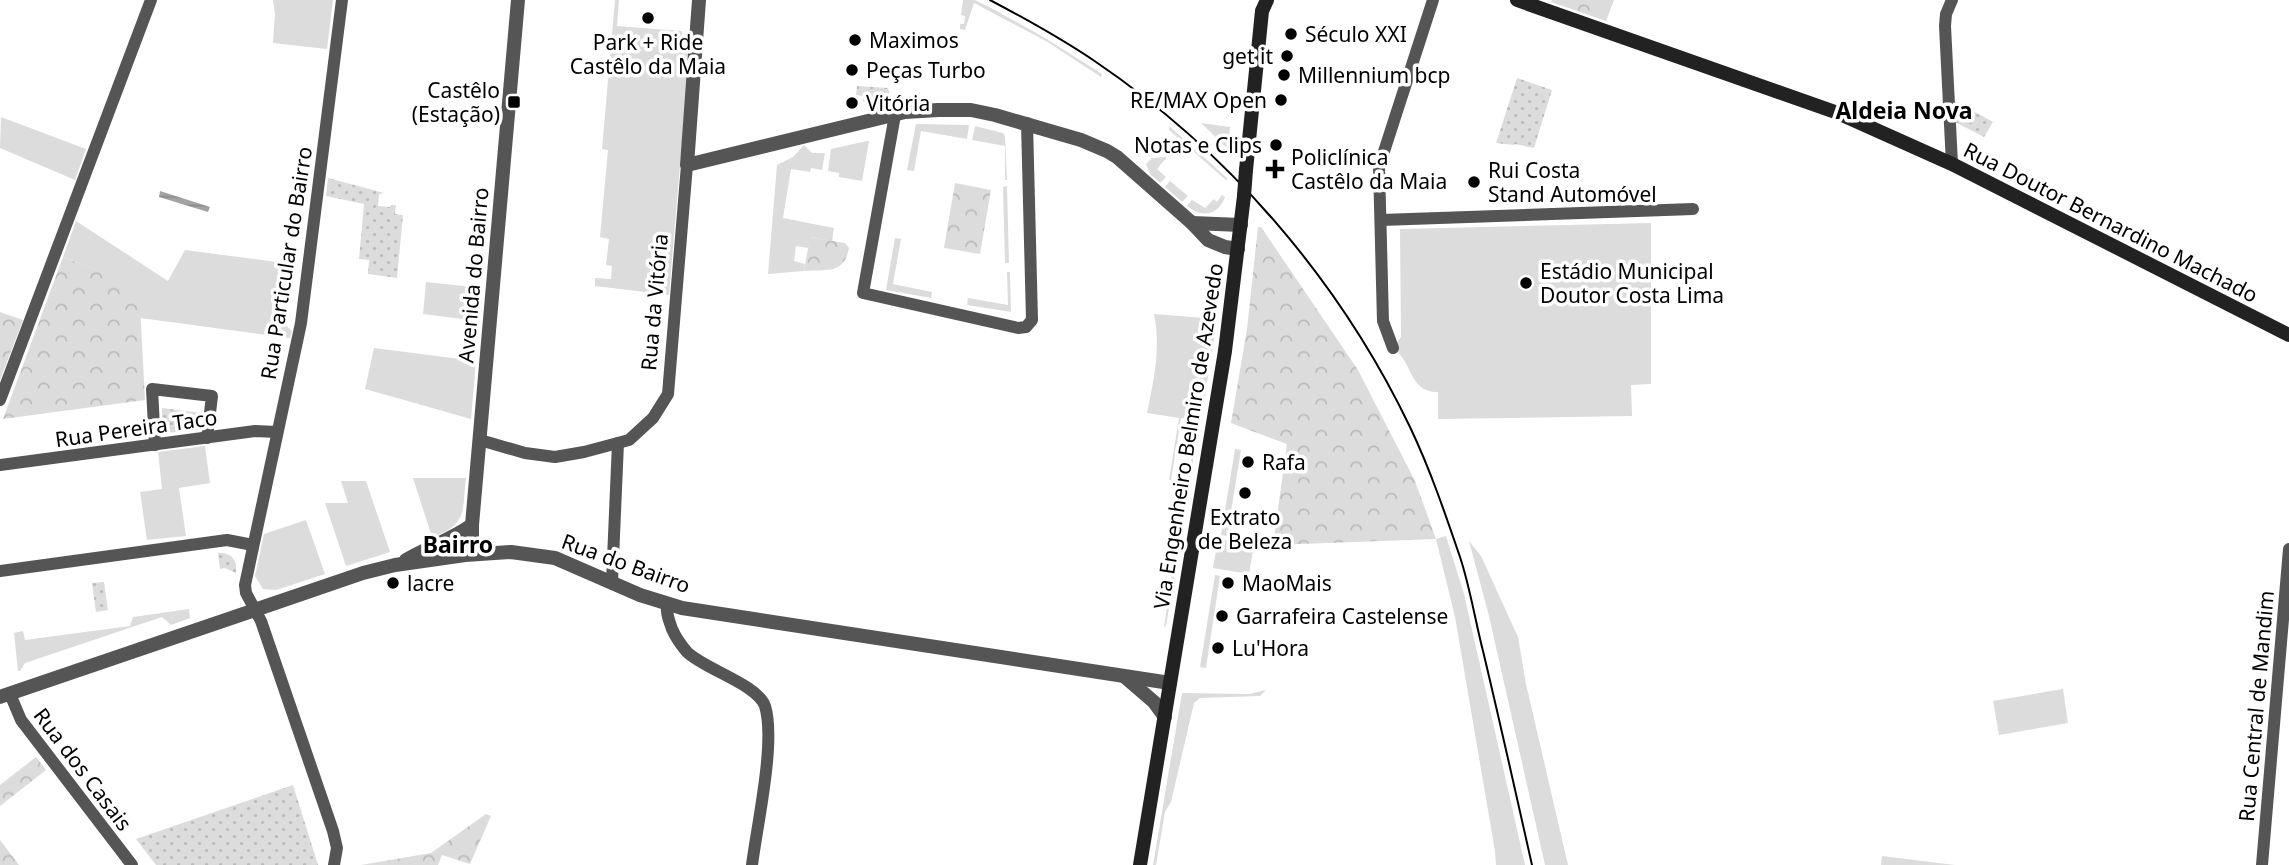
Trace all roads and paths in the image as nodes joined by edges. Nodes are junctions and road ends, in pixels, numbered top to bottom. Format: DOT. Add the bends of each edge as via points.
graph roads {
  1 [pos="151,0"];
  2 [pos="342,0"];
  3 [pos="519,0"];
  4 [pos="699,0"];
  5 [pos="1433,0"];
  6 [pos="1519,0"];
  7 [pos="1952,0"];
  8 [pos="1263,4"];
  9 [pos="895,115"];
  10 [pos="1027,123"];
  11 [pos="687,164"];
  12 [pos="1952,164"];
  13 [pos="1693,209"];
  14 [pos="1381,220"];
  15 [pos="1192,223"];
  16 [pos="1241,225"];
  17 [pos="1238,249"];
  18 [pos="2289,335"];
  19 [pos="1393,348"];
  20 [pos="0,400"];
  21 [pos="277,432"];
  22 [pos="206,438"];
  23 [pos="480,440"];
  24 [pos="618,443"];
  25 [pos="155,445"];
  26 [pos="0,466"];
  27 [pos="472,525"];
  28 [pos="253,545"];
  29 [pos="2289,549"];
  30 [pos="472,554"];
  31 [pos="395,565"];
  32 [pos="0,571"];
  33 [pos="612,582"];
  34 [pos="667,604"];
  35 [pos="256,610"];
  36 [pos="1124,676"];
  37 [pos="1170,683"];
  38 [pos="5,696"];
  39 [pos="1165,717"];
  40 [pos="132,865"];
  41 [pos="334,865"];
  42 [pos="752,865"];
  43 [pos="1140,865"];
  44 [pos="2262,865"];
  1 -- 20 [label="street"];
  2 -- 21 [label="street, Rua Particular do Bairro" via="309,267"];
  3 -- 23 [label="street, Avenida do Bairro"];
  4 -- 11 [label="street, Rua da Vitória"];
  5 -- 14 [label="street" via="1379,167"];
  6 -- 12 [label="main road, Rua Doutor Bernardino Machado" via="1839,113"];
  7 -- 12 [label="street" via="1945,26"];
  8 -- 16 [label="main road, Via Engenheiro Belmiro de Azevedo, bridge"];
  9 -- 10 [label="street" via="971,110"];
  9 -- 10 [label="street" via="863,293 1016,328 1032,320"];
  9 -- 11 [label="street"];
  10 -- 15 [label="street" via="1117,157"];
  11 -- 24 [label="street, Rua da Vitória" via="668,394 653,418 629,440"];
  12 -- 18 [label="main road, Rua Doutor Bernardino Machado"];
  13 -- 14 [label="street"];
  14 -- 19 [label="street" via="1383,321"];
  15 -- 16 [label="street"];
  15 -- 17 [label="street" via="1216,245"];
  16 -- 17 [label="main road, Via Engenheiro Belmiro de Azevedo"];
  17 -- 37 [label="main road, Via Engenheiro Belmiro de Azevedo"];
  21 -- 22 [label="street, Rua Pereira Taco"];
  21 -- 28 [label="street, Rua Particular do Bairro"];
  22 -- 25 [label="street, Rua Pereira Taco"];
  22 -- 25 [label="street" via="212,396 152,389"];
  23 -- 24 [label="street, Rua da Vitória" via="555,457"];
  23 -- 27 [label="street, Avenida do Bairro"];
  24 -- 33 [label="street"];
  25 -- 26 [label="street, Rua Pereira Taco"];
  27 -- 30 [label="street, Avenida do Bairro"];
  27 -- 31 [label="street"];
  28 -- 32 [label="street" via="227,540"];
  28 -- 35 [label="street, Rua Particular do Bairro" via="245,585"];
  29 -- 44 [label="street, Rua Central de Mandim"];
  30 -- 31 [label="street, Rua do Bairro"];
  30 -- 33 [label="street, Rua do Bairro" via="547,556"];
  31 -- 35 [label="street, Rua do Bairro"];
  33 -- 34 [label="street, Rua do Bairro"];
  34 -- 36 [label="street, Rua do Bairro"];
  34 -- 42 [label="street" via="666,614 676,638 688,653 743,685 764,704 768,753"];
  35 -- 38 [label="street, Rua do Bairro"];
  35 -- 41 [label="street, Rua Particular do Bairro" via="333,831"];
  36 -- 37 [label="street, Rua do Bairro"];
  36 -- 39 [label="street"];
  37 -- 39 [label="main road, Via Engenheiro Belmiro de Azevedo"];
  38 -- 40 [label="street, Rua dos Casais"];
  39 -- 43 [label="main road, Via Engenheiro Belmiro de Azevedo"];
}
